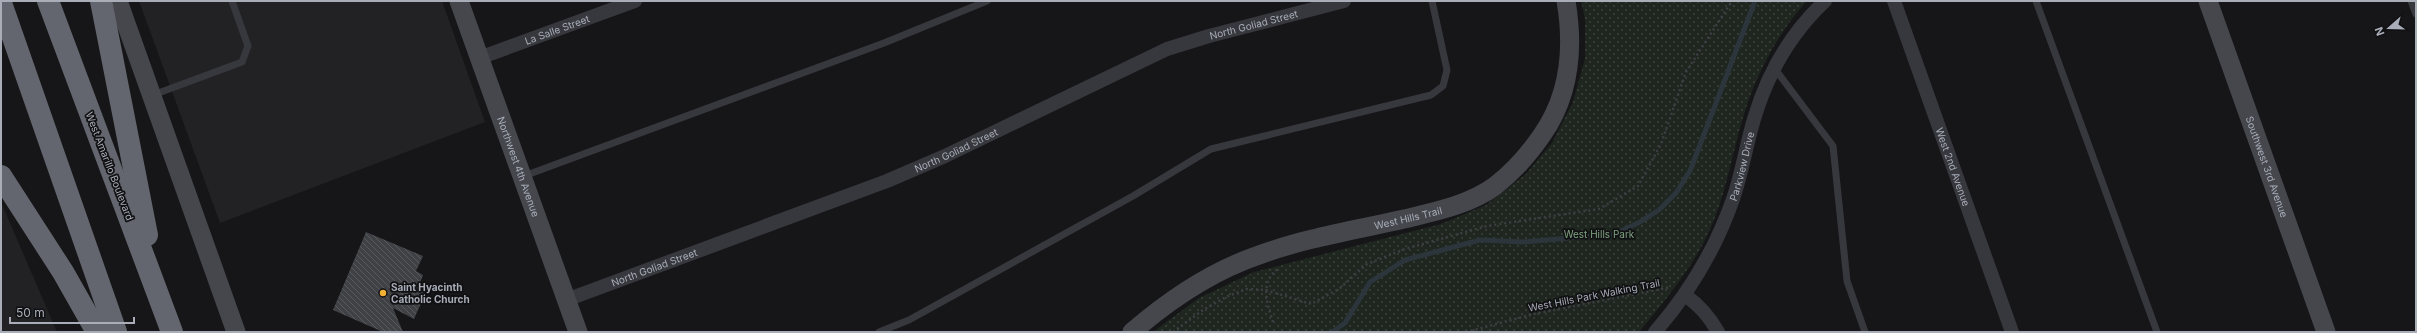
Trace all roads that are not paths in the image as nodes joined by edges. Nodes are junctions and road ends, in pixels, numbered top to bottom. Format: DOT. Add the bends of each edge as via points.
graph roads {
  1 [pos="48,1"];
  2 [pos="101,1"];
  3 [pos="118,1"];
  4 [pos="232,1"];
  5 [pos="459,1"];
  6 [pos="635,1"];
  7 [pos="988,1"];
  8 [pos="1344,1"];
  9 [pos="1432,1"];
  10 [pos="1566,1"];
  11 [pos="1825,1"];
  12 [pos="1894,1"];
  13 [pos="2036,1"];
  14 [pos="2208,1"];
  15 [pos="2411,1"];
  16 [pos="1,3"];
  17 [pos="2416,14"];
  18 [pos="479,58"];
  19 [pos="1774,69"];
  20 [pos="152,96"];
  21 [pos="1,176"];
  22 [pos="521,177"];
  23 [pos="1685,295"];
  24 [pos="159,298"];
  25 [pos="566,300"];
  26 [pos="97,332"];
  27 [pos="116,332"];
  28 [pos="172,332"];
  29 [pos="236,332"];
  30 [pos="578,332"];
  31 [pos="879,332"];
  32 [pos="1132,332"];
  33 [pos="1655,332"];
  34 [pos="1718,332"];
  35 [pos="1865,332"];
  36 [pos="2012,332"];
  37 [pos="2157,332"];
  38 [pos="2326,332"];
  1 -- 24 [label="highway, West Amarillo Boulevard"];
  2 -- 24 [label="highway"];
  3 -- 20 [label="street"];
  4 -- 20 [label="lane" via="248,46 242,62"];
  5 -- 18 [label="street, Northwest 4th Avenue"];
  6 -- 18 [label="street, La Salle Street"];
  7 -- 22 [label="lane" via="884,43"];
  8 -- 25 [label="street, North Goliad Street" via="1167,49 887,181"];
  9 -- 31 [label="lane" via="1447,70 1443,86 1431,95 1211,149 1133,196 916,316"];
  10 -- 32 [label="street, West Hills Trail" via="1570,22 1569,60 1563,98 1549,126 1526,158 1494,186 1469,200 1423,215 1289,246 1242,261 1189,289"];
  11 -- 19 [label="street, Parkview Drive" via="1802,25"];
  12 -- 36 [label="street, West 2nd Avenue"];
  13 -- 37 [label="lane"];
  14 -- 38 [label="street, Southwest 3rd Avenue"];
  15 -- 17 [label="lane"];
  16 -- 27 [label="highway"];
  18 -- 22 [label="street, Northwest 4th Avenue"];
  19 -- 23 [label="street, Parkview Drive" via="1758,107 1741,174 1725,220"];
  19 -- 35 [label="lane" via="1834,146 1847,281"];
  20 -- 29 [label="street"];
  21 -- 26 [label="highway" via="63,272"];
  22 -- 25 [label="street, Northwest 4th Avenue"];
  23 -- 33 [label="street, Parkview Drive"];
  23 -- 34 [label="street" via="1703,310"];
  24 -- 28 [label="highway, West Amarillo Boulevard"];
  25 -- 30 [label="street, Northwest 4th Avenue"];
}
